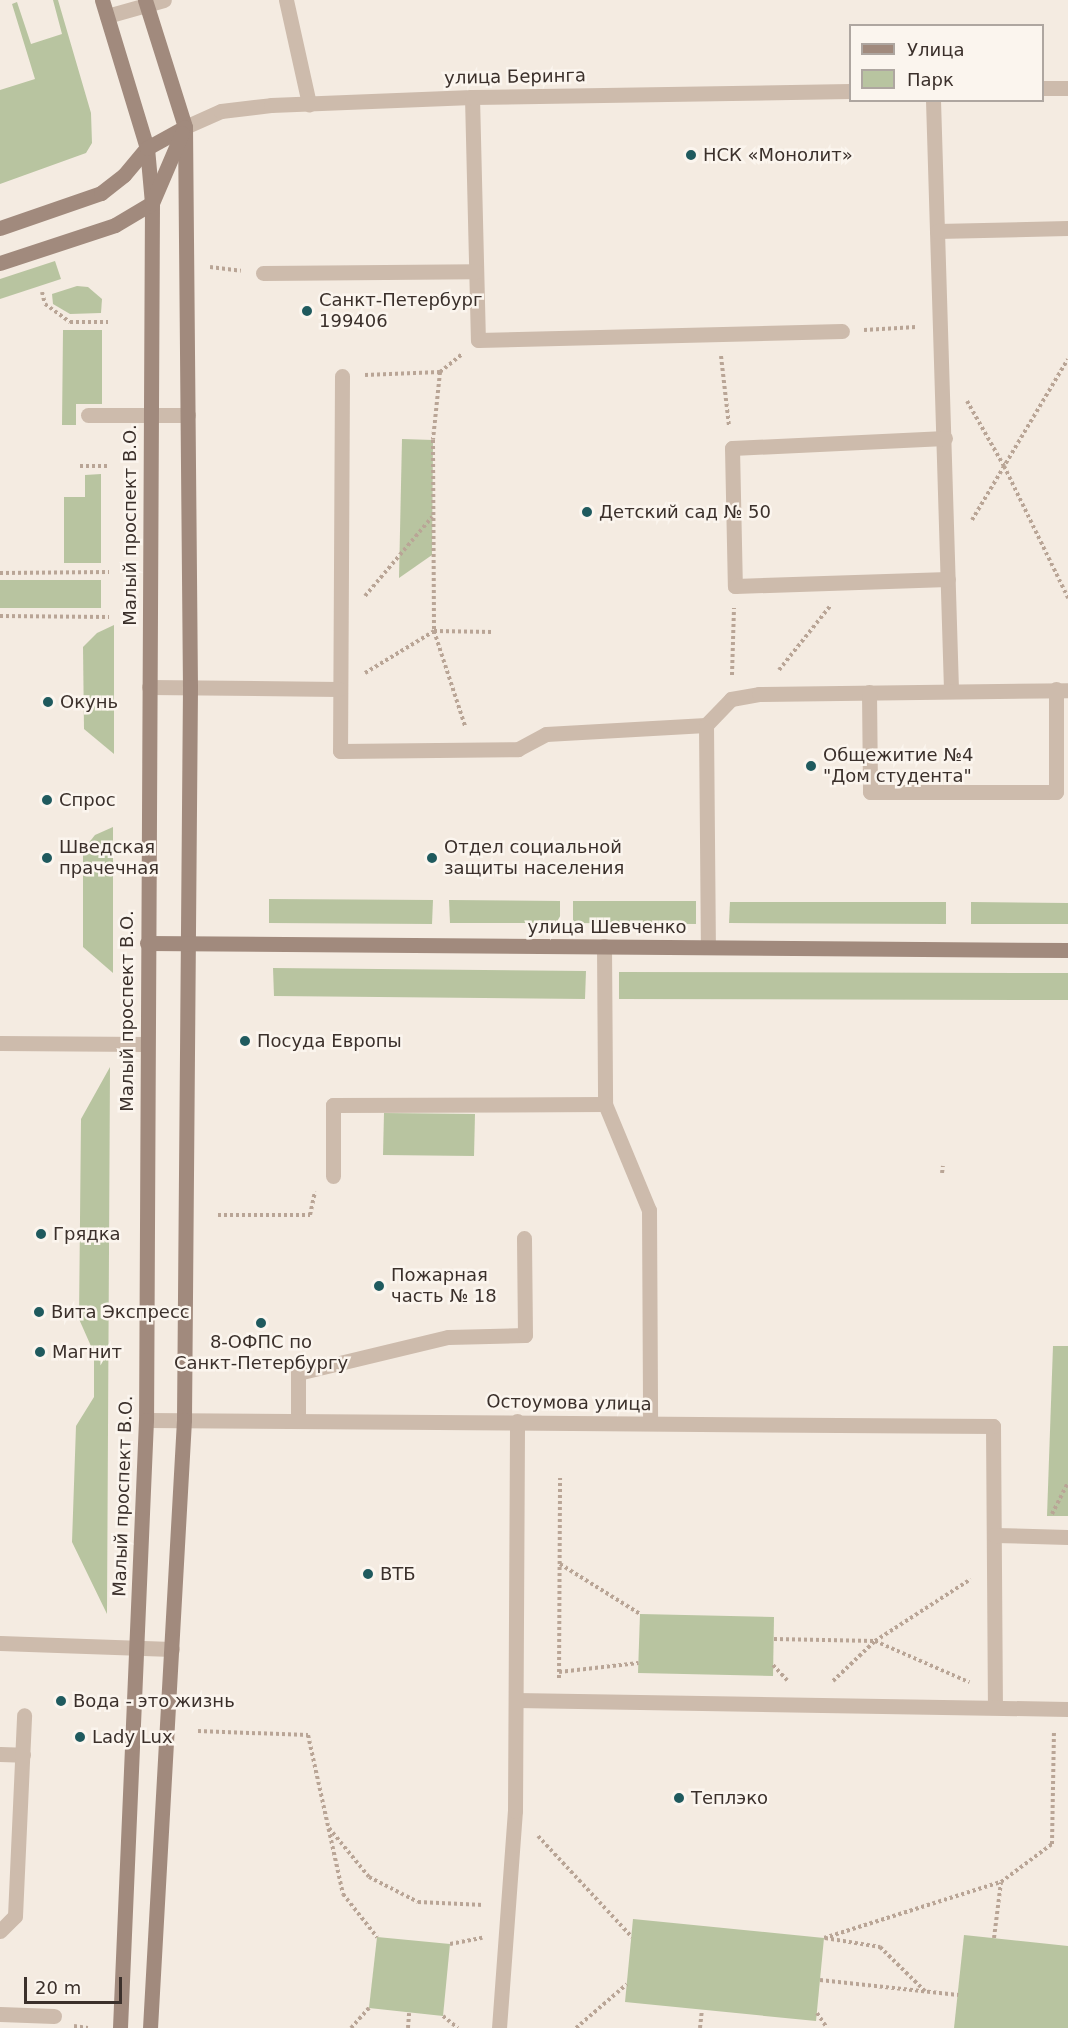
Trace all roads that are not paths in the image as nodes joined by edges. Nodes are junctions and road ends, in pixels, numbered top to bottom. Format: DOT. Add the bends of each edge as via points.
graph roads {
  1 [pos="102,0"];
  2 [pos="164,0"];
  3 [pos="286,0"];
  4 [pos="145,2"];
  5 [pos="107,16"];
  6 [pos="1044,88"];
  7 [pos="1068,88"];
  8 [pos="849,91"];
  9 [pos="472,97"];
  10 [pos="933,102"];
  11 [pos="309,104"];
  12 [pos="185,127"];
  13 [pos="147,147"];
  14 [pos="152,203"];
  15 [pos="0,228"];
  16 [pos="1068,228"];
  17 [pos="937,231"];
  18 [pos="0,263"];
  19 [pos="476,271"];
  20 [pos="263,273"];
  21 [pos="843,331"];
  22 [pos="342,375"];
  23 [pos="150,415"];
  24 [pos="188,415"];
  25 [pos="88,416"];
  26 [pos="945,438"];
  27 [pos="948,579"];
  28 [pos="149,687"];
  29 [pos="190,687"];
  30 [pos="339,689"];
  31 [pos="951,689"];
  32 [pos="1062,689"];
  33 [pos="869,692"];
  34 [pos="706,725"];
  35 [pos="147,943"];
  36 [pos="188,943"];
  37 [pos="604,946"];
  38 [pos="708,947"];
  39 [pos="1068,950"];
  40 [pos="0,1042"];
  41 [pos="146,1044"];
  42 [pos="604,1104"];
  43 [pos="333,1176"];
  44 [pos="524,1238"];
  45 [pos="146,1420"];
  46 [pos="184,1420"];
  47 [pos="298,1420"];
  48 [pos="517,1421"];
  49 [pos="650,1423"];
  50 [pos="994,1535"];
  51 [pos="1068,1537"];
  52 [pos="0,1643"];
  53 [pos="137,1648"];
  54 [pos="172,1649"];
  55 [pos="516,1700"];
  56 [pos="995,1700"];
  57 [pos="1061,1708"];
  58 [pos="24,1715"];
  59 [pos="0,1754"];
  60 [pos="23,1755"];
  61 [pos="0,1931"];
  62 [pos="0,2014"];
  63 [pos="54,2016"];
  64 [pos="120,2028"];
  65 [pos="150,2028"];
  66 [pos="498,2028"];
  1 -- 5 [label="main road, Малый проспект В.О."];
  2 -- 4 [label="street"];
  3 -- 11 [label="street"];
  4 -- 5 [label="street"];
  4 -- 12 [label="main road"];
  5 -- 13 [label="main road, Малый проспект В.О."];
  6 -- 7 [label="street"];
  8 -- 9 [label="street, улица Беринга"];
  9 -- 11 [label="street, улица Беринга"];
  9 -- 19 [label="street"];
  10 -- 17 [label="street"];
  11 -- 12 [label="street, улица Беринга" via="221,111"];
  12 -- 13 [label="main road, улица Беринга"];
  12 -- 14 [label="main road"];
  12 -- 24 [label="main road"];
  13 -- 14 [label="main road, Малый проспект В.О."];
  13 -- 15 [label="main road, улица Беринга" via="123,175 100,193"];
  14 -- 18 [label="main road" via="116,225"];
  14 -- 23 [label="main road, Малый проспект В.О."];
  16 -- 17 [label="street"];
  17 -- 26 [label="street"];
  19 -- 20 [label="street"];
  19 -- 21 [label="street" via="478,340"];
  22 -- 30 [label="street"];
  23 -- 24 [label="street"];
  23 -- 25 [label="street"];
  23 -- 28 [label="main road, Малый проспект В.О."];
  24 -- 29 [label="main road"];
  26 -- 27 [label="street"];
  26 -- 27 [label="street" via="732,448 735,586"];
  27 -- 31 [label="street"];
  28 -- 29 [label="street"];
  28 -- 35 [label="main road, Малый проспект В.О."];
  29 -- 30 [label="street"];
  29 -- 36 [label="main road"];
  30 -- 34 [label="street" via="340,751 518,748 546,734"];
  31 -- 32 [label="street"];
  31 -- 33 [label="street"];
  32 -- 33 [label="street" via="1056,792 870,792"];
  33 -- 34 [label="street" via="759,694 731,699"];
  34 -- 38 [label="street"];
  35 -- 36 [label="main road, улица Шевченко"];
  35 -- 41 [label="main road, Малый проспект В.О."];
  36 -- 37 [label="main road, улица Шевченко"];
  36 -- 46 [label="main road"];
  37 -- 38 [label="main road, улица Шевченко"];
  37 -- 42 [label="street"];
  38 -- 39 [label="main road, улица Шевченко"];
  40 -- 41 [label="street"];
  41 -- 45 [label="main road, Малый проспект В.О."];
  42 -- 43 [label="street" via="333,1105"];
  42 -- 49 [label="street" via="649,1210"];
  44 -- 47 [label="street" via="525,1335 448,1337 298,1373"];
  45 -- 46 [label="street, Остоумова улица"];
  45 -- 53 [label="main road, Малый проспект В.О."];
  46 -- 47 [label="street, Остоумова улица"];
  46 -- 54 [label="main road"];
  47 -- 48 [label="street, Остоумова улица"];
  48 -- 49 [label="street, Остоумова улица"];
  48 -- 55 [label="street"];
  49 -- 50 [label="street, Остоумова улица" via="993,1426"];
  50 -- 51 [label="street"];
  50 -- 56 [label="street"];
  52 -- 53 [label="street"];
  53 -- 54 [label="street"];
  53 -- 64 [label="main road, Малый проспект В.О."];
  54 -- 65 [label="main road"];
  55 -- 56 [label="street" via="808,1705"];
  55 -- 66 [label="street" via="515,1811"];
  56 -- 57 [label="street"];
  58 -- 60 [label="street"];
  59 -- 60 [label="street"];
  60 -- 61 [label="street" via="15,1916"];
  62 -- 63 [label="street"];
}
